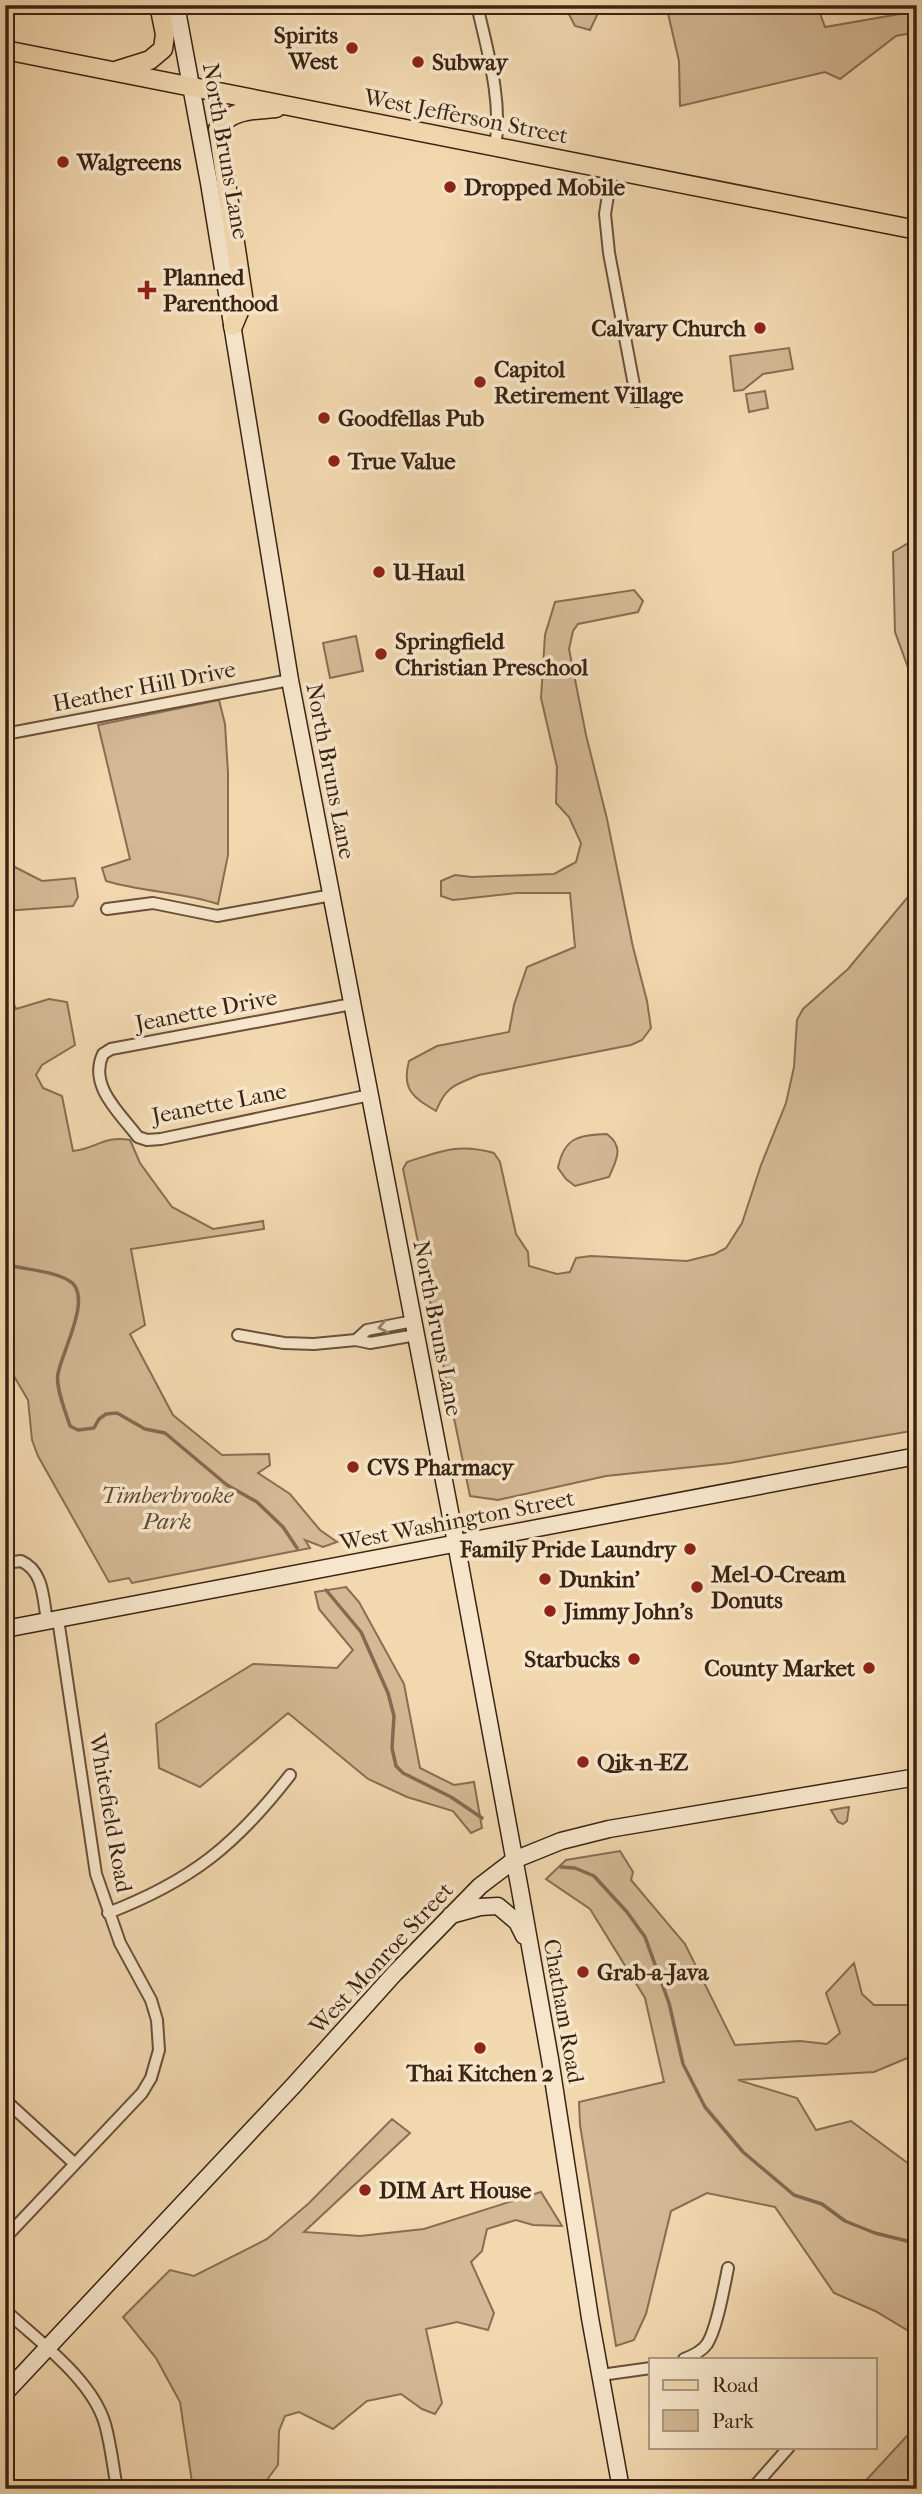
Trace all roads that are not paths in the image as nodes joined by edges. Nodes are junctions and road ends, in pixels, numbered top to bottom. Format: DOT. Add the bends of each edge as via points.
graph roads {
  1 [pos="159,5"];
  2 [pos="176,5"];
  3 [pos="477,5"];
  4 [pos="5,50"];
  5 [pos="114,71"];
  6 [pos="192,86"];
  7 [pos="292,105"];
  8 [pos="495,147"];
  9 [pos="611,170"];
  10 [pos="917,230"];
  11 [pos="233,326"];
  12 [pos="637,401"];
  13 [pos="290,680"];
  14 [pos="5,734"];
  15 [pos="332,895"];
  16 [pos="107,909"];
  17 [pos="352,1004"];
  18 [pos="100,1087"];
  19 [pos="370,1095"];
  20 [pos="414,1328"];
  21 [pos="238,1335"];
  22 [pos="917,1455"];
  23 [pos="456,1543"];
  24 [pos="5,1563"];
  25 [pos="52,1620"];
  26 [pos="5,1629"];
  27 [pos="290,1775"];
  28 [pos="917,1777"];
  29 [pos="514,1860"];
  30 [pos="108,1913"];
  31 [pos="449,1916"];
  32 [pos="531,1950"];
  33 [pos="5,2100"];
  34 [pos="75,2164"];
  35 [pos="5,2238"];
  36 [pos="728,2268"];
  37 [pos="5,2309"];
  38 [pos="47,2348"];
  39 [pos="687,2358"];
  40 [pos="649,2368"];
  41 [pos="601,2375"];
  42 [pos="5,2393"];
  43 [pos="788,2448"];
  44 [pos="117,2489"];
  45 [pos="621,2489"];
  46 [pos="752,2489"];
  1 -- 5 [label="main road" via="163,49 150,60"];
  2 -- 6 [label="main road, North Bruns Lane"];
  3 -- 8 [label="street" via="491,67 498,131"];
  4 -- 5 [label="main road, West Jefferson Street"];
  5 -- 6 [label="main road, West Jefferson Street"];
  6 -- 7 [label="main road, West Jefferson Street"];
  6 -- 11 [label="main road, North Bruns Lane"];
  7 -- 8 [label="main road, West Jefferson Street"];
  7 -- 11 [label="main road" via="234,114 219,129 243,296"];
  8 -- 9 [label="main road, West Jefferson Street"];
  9 -- 10 [label="main road, West Jefferson Street"];
  9 -- 12 [label="street" via="606,227"];
  11 -- 13 [label="main road, North Bruns Lane"];
  13 -- 14 [label="street, Heather Hill Drive"];
  13 -- 15 [label="main road, North Bruns Lane"];
  15 -- 16 [label="street" via="226,915 153,902"];
  15 -- 17 [label="main road, North Bruns Lane"];
  17 -- 18 [label="street, Jeanette Drive" via="111,1049 99,1062"];
  17 -- 19 [label="main road, North Bruns Lane"];
  18 -- 19 [label="street, Jeanette Lane" via="138,1137 147,1140"];
  19 -- 20 [label="main road, North Bruns Lane"];
  20 -- 21 [label="street" via="370,1343 302,1344"];
  20 -- 23 [label="main road, North Bruns Lane"];
  22 -- 23 [label="main road, West Washington Street"];
  23 -- 25 [label="main road, West Washington Street"];
  23 -- 29 [label="main road, Chatham Road"];
  24 -- 25 [label="street, Whitefield Road" via="21,1561 34,1570"];
  25 -- 26 [label="main road, West Washington Street"];
  25 -- 30 [label="street, Whitefield Road" via="96,1874"];
  27 -- 30 [label="street" via="246,1828 211,1859 170,1886"];
  28 -- 29 [label="main road, West Monroe Street" via="609,1829"];
  29 -- 31 [label="main road, West Monroe Street"];
  29 -- 32 [label="main road, Chatham Road"];
  30 -- 34 [label="street, Whitefield Road" via="152,2000 159,2050 142,2093"];
  31 -- 32 [label="main road" via="491,1905 503,1908 517,1922"];
  31 -- 38 [label="main road, West Monroe Street"];
  32 -- 41 [label="main road, Chatham Road"];
  33 -- 34 [label="street"];
  34 -- 35 [label="street, Whitefield Road"];
  36 -- 39 [label="street" via="707,2345"];
  37 -- 38 [label="street"];
  38 -- 42 [label="main road, West Monroe Street"];
  38 -- 44 [label="street" via="82,2384 100,2412"];
  40 -- 41 [label="street"];
  41 -- 45 [label="main road, Chatham Road"];
  43 -- 46 [label="street"];
}
